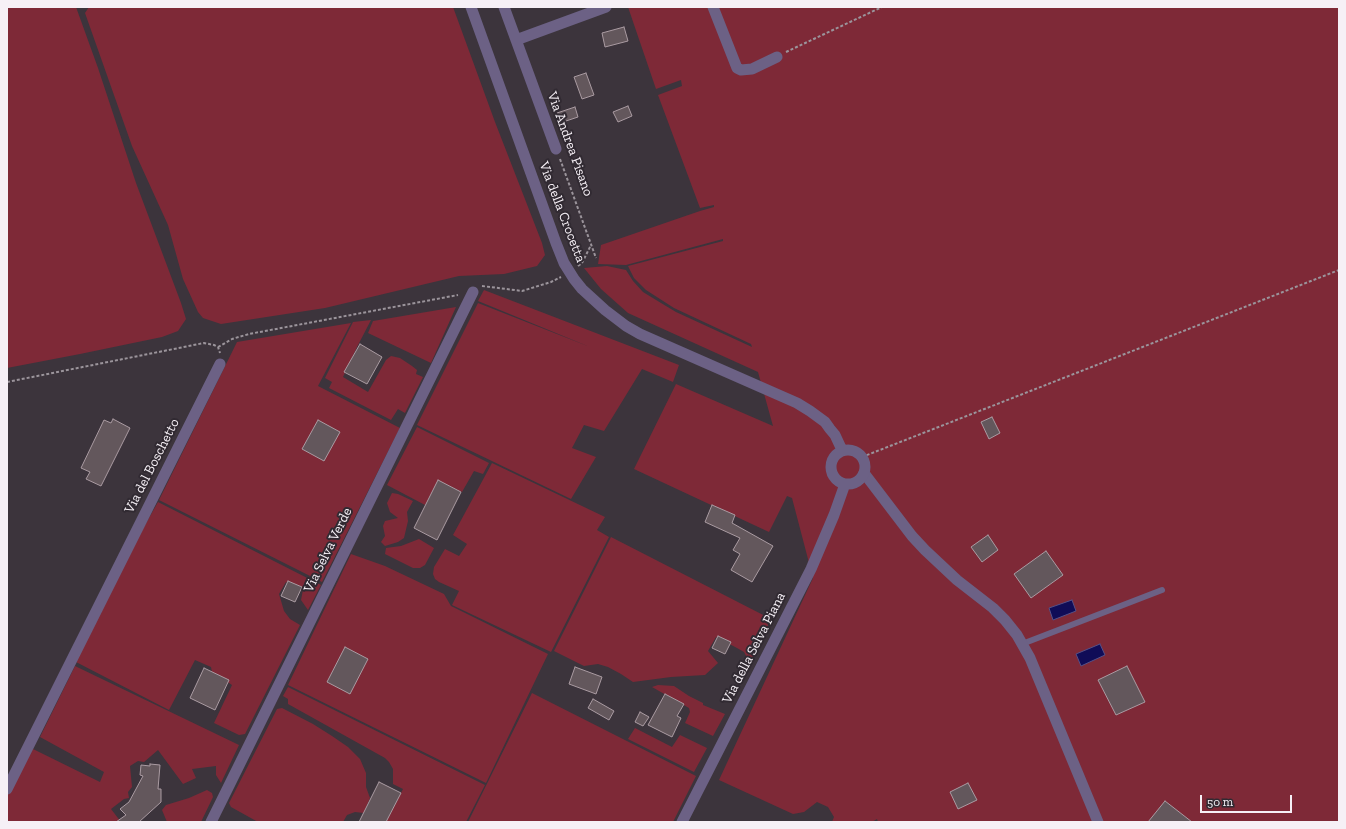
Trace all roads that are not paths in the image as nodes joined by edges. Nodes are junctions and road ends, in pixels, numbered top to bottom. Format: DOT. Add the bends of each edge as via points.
graph roads {
  1 [pos="471,7"];
  2 [pos="504,7"];
  3 [pos="606,7"];
  4 [pos="713,7"];
  5 [pos="516,40"];
  6 [pos="777,57"];
  7 [pos="556,149"];
  8 [pos="473,292"];
  9 [pos="220,364"];
  10 [pos="842,450"];
  11 [pos="864,473"];
  12 [pos="845,484"];
  13 [pos="1162,590"];
  14 [pos="1022,644"];
  15 [pos="7,789"];
  16 [pos="211,822"];
  17 [pos="682,822"];
  18 [pos="1098,822"];
  1 -- 10 [label="street, Via della Crocetta" via="556,244 569,272 582,289 611,316 651,340 797,403 810,411 835,435"];
  2 -- 5 [label="street, Via Andrea Pisano"];
  3 -- 5 [label="street"];
  4 -- 6 [label="street" via="737,68 752,69"];
  5 -- 7 [label="street, Via Andrea Pisano"];
  8 -- 16 [label="street, Via Selva Verde"];
  9 -- 15 [label="street, Via del Boschetto"];
  10 -- 11 [label="street" via="853,450 862,457 866,468"];
  10 -- 12 [label="street" via="833,457 830,468 835,478"];
  11 -- 12 [label="street" via="857,482"];
  11 -- 14 [label="street" via="912,536 949,573 999,614"];
  12 -- 17 [label="street, Via della Selva Piana" via="811,569"];
  13 -- 14 [label="lane"];
  14 -- 18 [label="street"];
}
